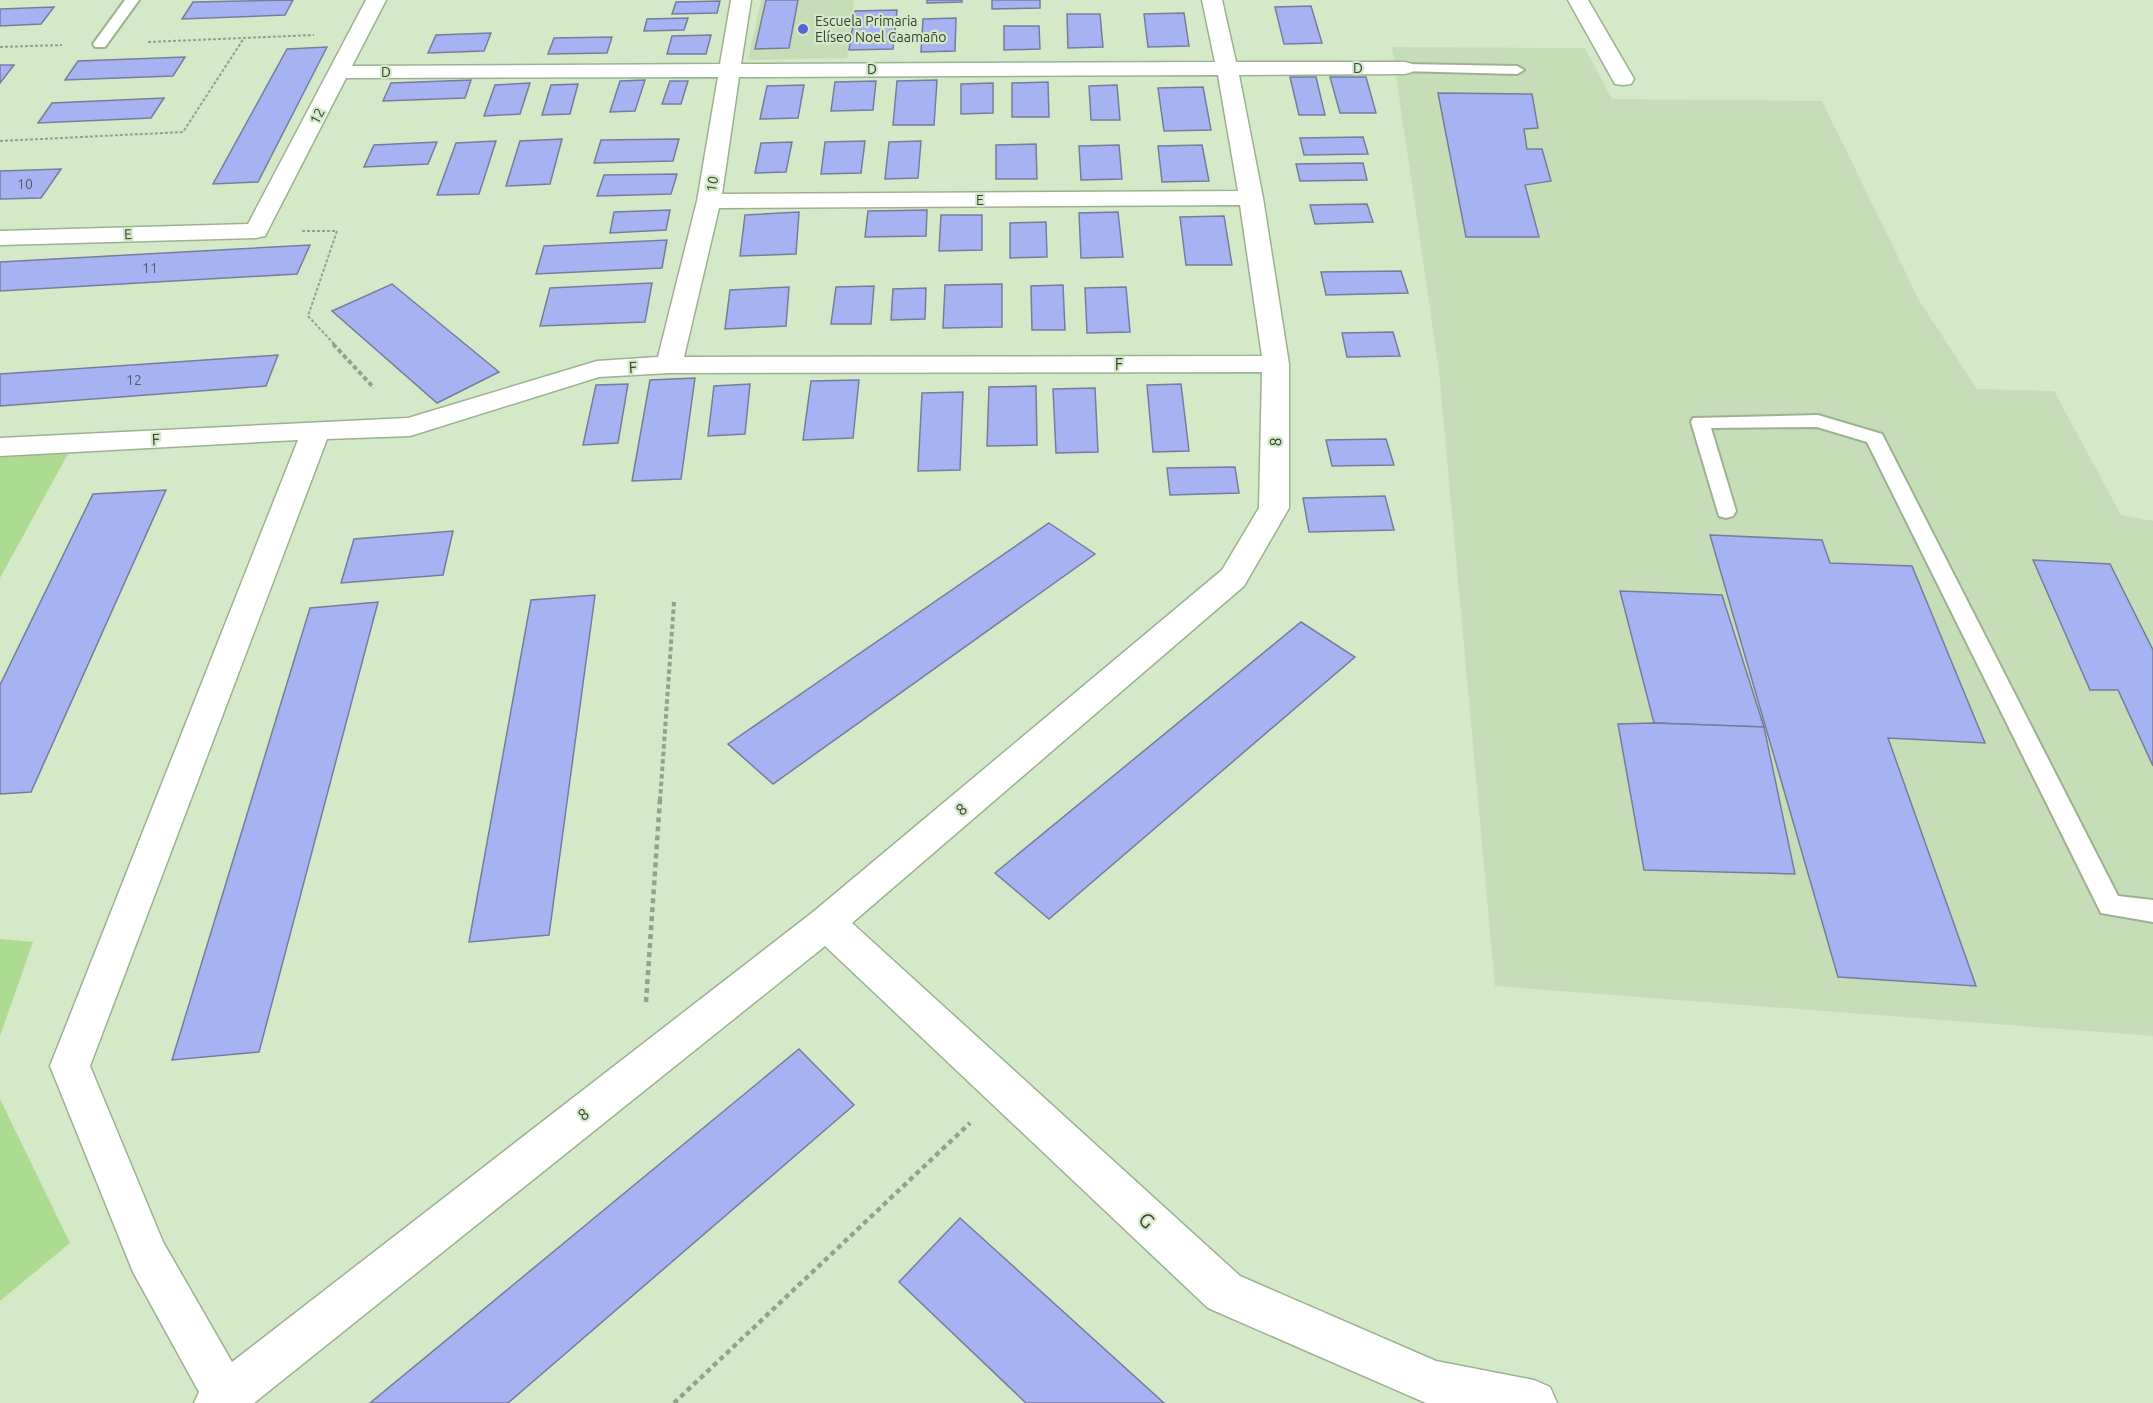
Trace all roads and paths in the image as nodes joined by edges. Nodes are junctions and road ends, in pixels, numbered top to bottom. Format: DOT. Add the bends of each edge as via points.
graph roads {
  1 [pos="132,0"];
  2 [pos="376,0"];
  3 [pos="741,0"];
  4 [pos="1212,0"];
  5 [pos="1578,0"];
  6 [pos="359,32"];
  7 [pos="244,38"];
  8 [pos="100,44"];
  9 [pos="0,47"];
  10 [pos="1227,68"];
  11 [pos="1405,68"];
  12 [pos="731,69"];
  13 [pos="1517,69"];
  14 [pos="340,72"];
  15 [pos="1623,80"];
  16 [pos="0,141"];
  17 [pos="1251,198"];
  18 [pos="709,201"];
  19 [pos="256,231"];
  20 [pos="0,238"];
  21 [pos="1276,364"];
  22 [pos="669,365"];
  23 [pos="410,427"];
  24 [pos="316,430"];
  25 [pos="0,447"];
  26 [pos="1726,511"];
  27 [pos="674,602"];
  28 [pos="2153,911"];
  29 [pos="826,923"];
  30 [pos="641,1068"];
  31 [pos="1005,1089"];
  32 [pos="221,1400"];
  33 [pos="674,1403"];
  34 [pos="1534,1403"];
  1 -- 8 [label="lane"];
  2 -- 6 [label="street, 12"];
  3 -- 12 [label="street, 10"];
  4 -- 10 [label="street, 8"];
  5 -- 15 [label="street"];
  6 -- 7 [label="path"];
  6 -- 14 [label="street, 12"];
  7 -- 8 [label="path"];
  7 -- 16 [label="path" via="183,132"];
  8 -- 9 [label="path"];
  10 -- 11 [label="street, D"];
  10 -- 12 [label="street, D"];
  10 -- 17 [label="street, 8"];
  11 -- 13 [label="lane"];
  12 -- 14 [label="street, D"];
  12 -- 18 [label="street, 10"];
  14 -- 19 [label="street, 12"];
  17 -- 18 [label="street, E"];
  17 -- 21 [label="street, 8"];
  18 -- 22 [label="street, 10"];
  19 -- 20 [label="street, E"];
  19 -- 23 [label="path" via="337,231 308,316"];
  21 -- 22 [label="street, F"];
  21 -- 29 [label="street, 8" via="1274,508 1233,578"];
  22 -- 23 [label="street, F" via="597,369"];
  23 -- 24 [label="street, F"];
  24 -- 25 [label="street, F"];
  24 -- 32 [label="street" via="70,1066 148,1257"];
  26 -- 28 [label="lane" via="1700,422 1818,422 1875,438 2110,906"];
  27 -- 30 [label="path"];
  29 -- 30 [label="street, 8"];
  29 -- 31 [label="street, G"];
  30 -- 32 [label="street, 8"];
  31 -- 33 [label="path"];
  31 -- 34 [label="street, G" via="1224,1292 1435,1384"];
}
